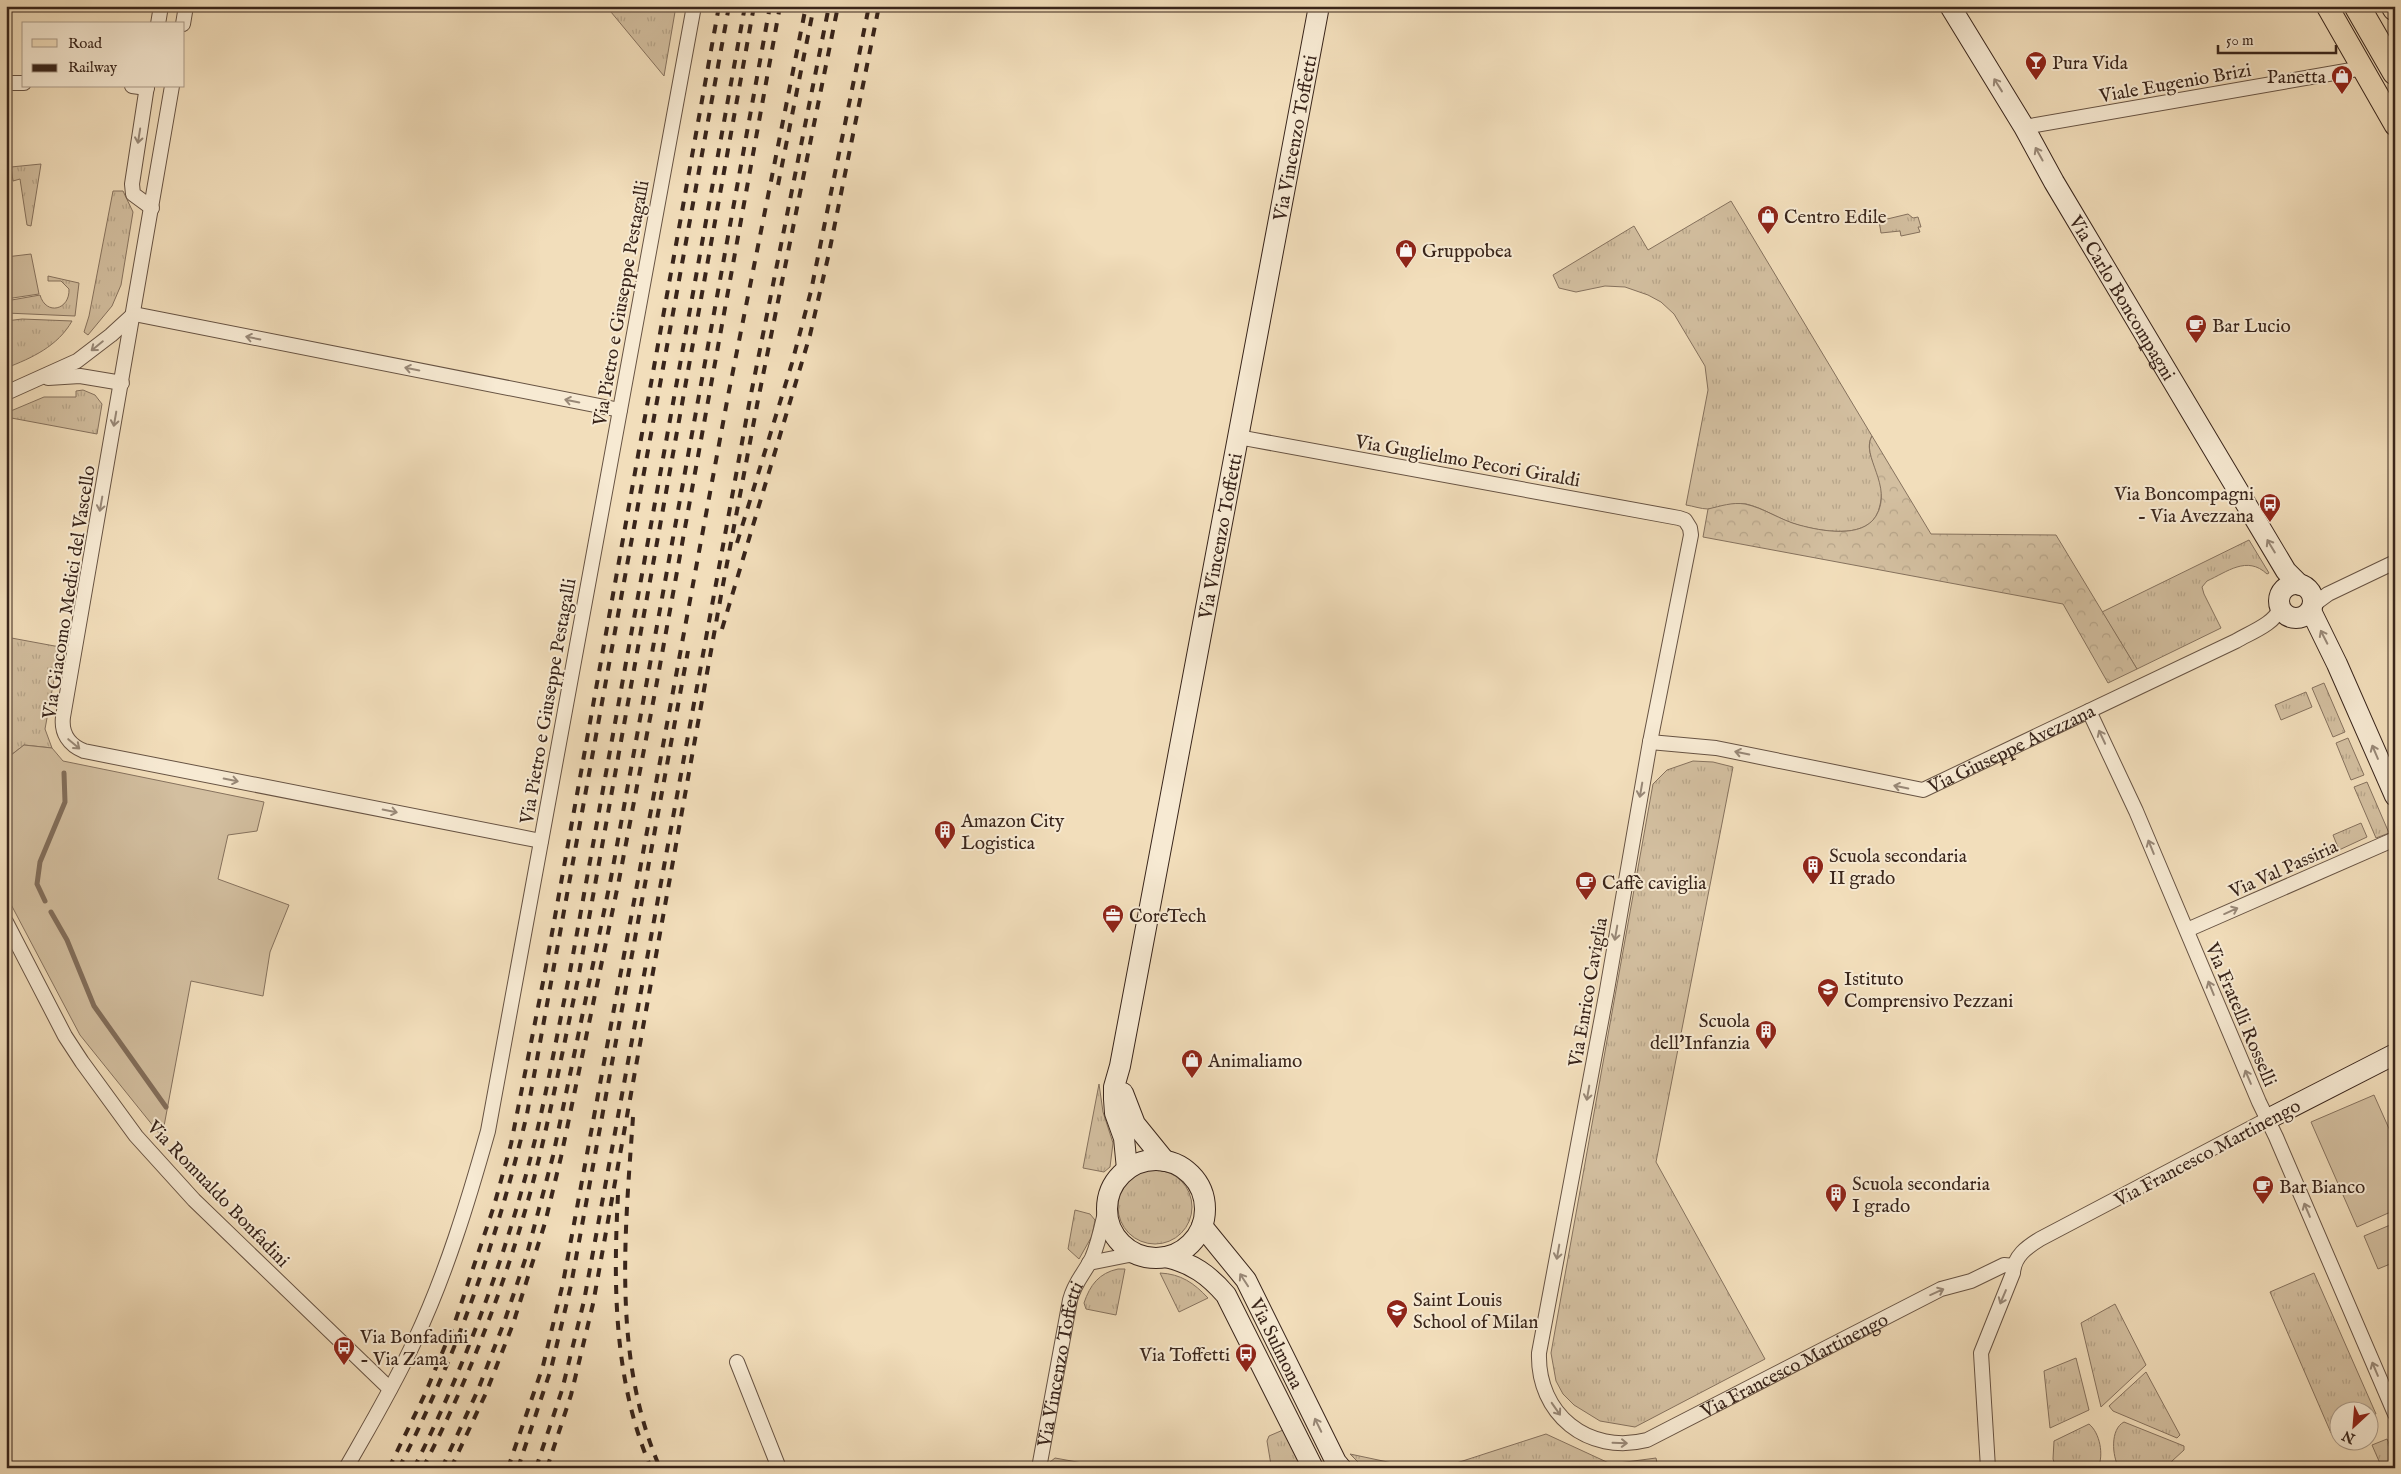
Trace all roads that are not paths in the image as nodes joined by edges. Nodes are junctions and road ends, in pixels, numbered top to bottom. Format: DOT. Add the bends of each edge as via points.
graph roads {
  1 [pos="161,6"];
  2 [pos="186,6"];
  3 [pos="694,6"];
  4 [pos="1318,6"];
  5 [pos="1950,6"];
  6 [pos="2327,6"];
  7 [pos="2357,6"];
  8 [pos="158,22"];
  9 [pos="183,22"];
  10 [pos="2363,68"];
  11 [pos="2395,72"];
  12 [pos="22,83"];
  13 [pos="6,84"];
  14 [pos="147,88"];
  15 [pos="172,88"];
  16 [pos="2395,125"];
  17 [pos="2024,127"];
  18 [pos="152,208"];
  19 [pos="134,314"];
  20 [pos="40,379"];
  21 [pos="122,383"];
  22 [pos="6,393"];
  23 [pos="620,410"];
  24 [pos="1238,437"];
  25 [pos="1688,523"];
  26 [pos="2395,562"];
  27 [pos="2312,598"];
  28 [pos="2279,616"];
  29 [pos="2089,712"];
  30 [pos="1650,742"];
  31 [pos="2395,796"];
  32 [pos="2395,839"];
  33 [pos="541,841"];
  34 [pos="6,922"];
  35 [pos="2187,930"];
  36 [pos="2395,1054"];
  37 [pos="1120,1066"];
  38 [pos="2268,1119"];
  39 [pos="1165,1161"];
  40 [pos="1127,1169"];
  41 [pos="1106,1208"];
  42 [pos="1202,1226"];
  43 [pos="1139,1256"];
  44 [pos="1166,1257"];
  45 [pos="1089,1263"];
  46 [pos="2014,1266"];
  47 [pos="737,1362"];
  48 [pos="390,1389"];
  49 [pos="2395,1414"];
  50 [pos="1574,1428"];
  51 [pos="346,1468"];
  52 [pos="779,1468"];
  53 [pos="1039,1468"];
  54 [pos="1313,1468"];
  55 [pos="1341,1468"];
  56 [pos="1988,1468"];
  1 -- 8 [label="street"];
  2 -- 9 [label="street"];
  3 -- 23 [label="street, Via Pietro e Giuseppe Pestagalli"];
  4 -- 24 [label="street, Via Vincenzo Toffetti"];
  17 -- 5 [label="street, Via Carlo Boncompagni, one-way"];
  6 -- 10 [label="main road"];
  7 -- 11 [label="highway"];
  10 -- 16 [label="main road"];
  10 -- 17 [label="street, Viale Eugenio Brizi"];
  12 -- 13 [label="street"];
  14 -- 18 [label="street, one-way" via="132,184 133,194"];
  15 -- 18 [label="street, Via Giacomo Medici del Vascello"];
  27 -- 17 [label="street, Via Carlo Boncompagni, one-way" via="2286,571"];
  18 -- 19 [label="street, Via Giacomo Medici del Vascello"];
  19 -- 20 [label="street, one-way" via="84,356"];
  19 -- 21 [label="street, Via Giacomo Medici del Vascello"];
  23 -- 19 [label="street, one-way"];
  20 -- 21 [label="street" via="80,376"];
  20 -- 22 [label="street"];
  21 -- 33 [label="street, Via Giacomo Medici del Vascello, one-way" via="63,717 68,740 84,751"];
  23 -- 33 [label="street, Via Pietro e Giuseppe Pestagalli"];
  24 -- 25 [label="street, Via Guglielmo Pecori Giraldi" via="1679,518"];
  24 -- 37 [label="street, Via Vincenzo Toffetti"];
  25 -- 30 [label="street, Via Enrico Caviglia" via="1691,535"];
  26 -- 27 [label="street, Via Giuseppe Avezzana"];
  27 -- 28 [label="street, Via Giuseppe Avezzana" via="2298,619"];
  27 -- 28 [label="street, Via Giuseppe Avezzana" via="2292,584 2282,591"];
  31 -- 27 [label="street, Via Carlo Boncompagni, one-way"];
  28 -- 29 [label="street, Via Giuseppe Avezzana"];
  29 -- 30 [label="street, Via Giuseppe Avezzana, one-way" via="1923,790 1716,748"];
  35 -- 29 [label="street, Via Fratelli Rosselli, one-way"];
  30 -- 50 [label="street, Via Enrico Caviglia, one-way" via="1539,1353 1542,1382 1548,1398"];
  35 -- 32 [label="street, Via Val Passiria, one-way"];
  33 -- 48 [label="street, Via Pietro e Giuseppe Pestagalli" via="485,1140 473,1184 430,1305"];
  34 -- 48 [label="street, Via Romualdo Bonfadini" via="69,1043 136,1136 194,1200"];
  38 -- 35 [label="street, Via Fratelli Rosselli, one-way"];
  36 -- 38 [label="street, Via Francesco Martinengo"];
  37 -- 39 [label="street, Via Vincenzo Toffetti" via="1128,1112"];
  37 -- 40 [label="street, Via Vincenzo Toffetti" via="1114,1099 1115,1113 1124,1138"];
  38 -- 46 [label="street, Via Francesco Martinengo" via="2040,1239 2021,1252"];
  49 -- 38 [label="street, Via Fratelli Rosselli, one-way"];
  39 -- 40 [label="street, Via Vincenzo Toffetti" via="1144,1161"];
  39 -- 42 [label="street, Via Vincenzo Toffetti" via="1185,1169 1199,1185 1205,1202"];
  40 -- 41 [label="street, Via Vincenzo Toffetti" via="1113,1184"];
  41 -- 43 [label="street" via="1115,1237"];
  41 -- 45 [label="street, Via Vincenzo Toffetti"];
  42 -- 44 [label="street, Via Vincenzo Toffetti" via="1190,1245"];
  55 -- 42 [label="street, Via Sulmona, one-way" via="1246,1280"];
  43 -- 44 [label="street, Via Vincenzo Toffetti"];
  43 -- 45 [label="street, Via Vincenzo Toffetti"];
  44 -- 54 [label="street, Via Sulmona" via="1182,1260 1206,1274 1226,1295"];
  45 -- 53 [label="street, Via Vincenzo Toffetti" via="1077,1280 1070,1300"];
  50 -- 46 [label="street, Via Francesco Martinengo, one-way" via="1608,1443 1647,1440 1941,1289 1971,1281 2004,1265"];
  46 -- 56 [label="street, one-way" via="1981,1353"];
  47 -- 52 [label="street"];
  48 -- 51 [label="street, Via Pietro e Giuseppe Pestagalli"];
}
